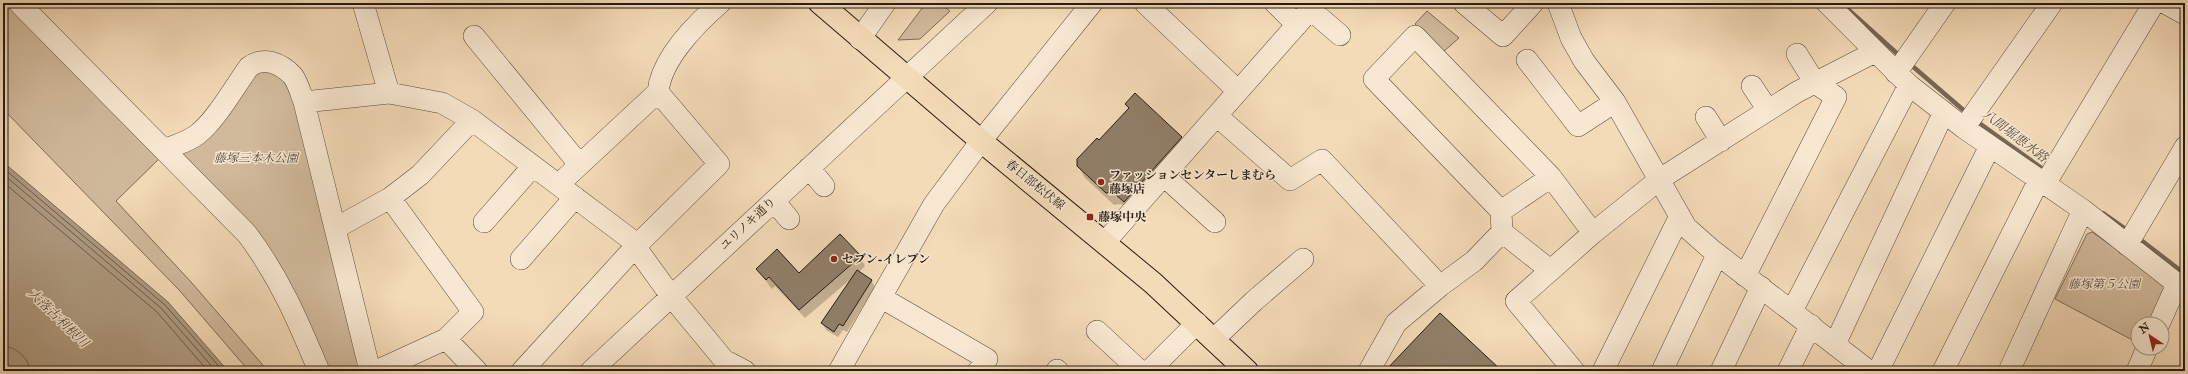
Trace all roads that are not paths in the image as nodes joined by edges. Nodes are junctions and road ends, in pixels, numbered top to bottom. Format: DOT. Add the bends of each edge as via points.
graph roads {
  1 [pos="19,3"];
  2 [pos="363,3"];
  3 [pos="720,3"];
  4 [pos="820,3"];
  5 [pos="885,3"];
  6 [pos="987,3"];
  7 [pos="1092,3"];
  8 [pos="1146,3"];
  9 [pos="1275,3"];
  10 [pos="1464,3"];
  11 [pos="1533,3"];
  12 [pos="1558,3"];
  13 [pos="1945,3"];
  14 [pos="2052,3"];
  15 [pos="2154,3"];
  16 [pos="2165,3"];
  17 [pos="1829,4"];
  18 [pos="1308,12"];
  19 [pos="2185,14"];
  20 [pos="1340,35"];
  21 [pos="474,36"];
  22 [pos="860,39"];
  23 [pos="1875,52"];
  24 [pos="1797,54"];
  25 [pos="1527,60"];
  26 [pos="906,78"];
  27 [pos="1903,79"];
  28 [pos="1815,83"];
  29 [pos="1752,86"];
  30 [pos="1238,91"];
  31 [pos="658,92"];
  32 [pos="389,93"];
  33 [pos="304,102"];
  34 [pos="1615,102"];
  35 [pos="1768,110"];
  36 [pos="1944,112"];
  37 [pos="1217,116"];
  38 [pos="1706,117"];
  39 [pos="472,120"];
  40 [pos="1964,128"];
  41 [pos="980,141"];
  42 [pos="1721,141"];
  43 [pos="1990,146"];
  44 [pos="2185,148"];
  45 [pos="164,150"];
  46 [pos="579,164"];
  47 [pos="533,166"];
  48 [pos="809,168"];
  49 [pos="1164,176"];
  50 [pos="1551,177"];
  51 [pos="1660,180"];
  52 [pos="2042,182"];
  53 [pos="824,186"];
  54 [pos="567,191"];
  55 [pos="390,198"];
  56 [pos="774,200"];
  57 [pos="2083,210"];
  58 [pos="1501,211"];
  59 [pos="1680,216"];
  60 [pos="789,219"];
  61 [pos="484,222"];
  62 [pos="1215,222"];
  63 [pos="336,228"];
  64 [pos="1502,232"];
  65 [pos="1593,233"];
  66 [pos="1105,242"];
  67 [pos="2127,245"];
  68 [pos="636,246"];
  69 [pos="1717,254"];
  70 [pos="522,258"];
  71 [pos="1303,259"];
  72 [pos="1550,270"];
  73 [pos="1753,281"];
  74 [pos="1440,286"];
  75 [pos="2181,287"];
  76 [pos="671,296"];
  77 [pos="882,298"];
  78 [pos="1792,310"];
  79 [pos="2164,316"];
  80 [pos="1197,323"];
  81 [pos="1811,325"];
  82 [pos="1097,331"];
  83 [pos="446,339"];
  84 [pos="1214,339"];
  85 [pos="1835,344"];
  86 [pos="2144,356"];
  87 [pos="1849,364"];
  88 [pos="2015,369"];
  89 [pos="319,371"];
  90 [pos="370,371"];
  91 [pos="376,371"];
  92 [pos="477,371"];
  93 [pos="522,371"];
  94 [pos="591,371"];
  95 [pos="745,371"];
  96 [pos="839,371"];
  97 [pos="978,371"];
  98 [pos="1140,371"];
  99 [pos="1149,371"];
  100 [pos="1247,371"];
  101 [pos="1369,371"];
  102 [pos="1574,371"];
  103 [pos="1603,371"];
  104 [pos="1662,371"];
  105 [pos="1721,371"];
  106 [pos="1788,371"];
  107 [pos="1869,371"];
  108 [pos="1878,371"];
  109 [pos="1943,371"];
  110 [pos="2137,371"];
  1 -- 45 [label="street"];
  2 -- 32 [label="street"];
  3 -- 31 [label="street" via="697,23 669,61 659,83"];
  4 -- 22 [label="main road, 春日部松伏線"];
  5 -- 22 [label="street"];
  6 -- 26 [label="street, ユリノキ通り"];
  7 -- 41 [label="street"];
  8 -- 30 [label="street"];
  9 -- 18 [label="street"];
  10 -- 11 [label="street" via="1503,36"];
  12 -- 34 [label="street" via="1571,38 1584,61"];
  13 -- 27 [label="street"];
  14 -- 40 [label="street"];
  15 -- 52 [label="street"];
  16 -- 19 [label="street"];
  17 -- 23 [label="street"];
  18 -- 20 [label="street"];
  18 -- 30 [label="street"];
  21 -- 46 [label="street"];
  22 -- 26 [label="main road, 春日部松伏線"];
  23 -- 27 [label="street"];
  23 -- 28 [label="street"];
  24 -- 28 [label="street"];
  25 -- 34 [label="street" via="1578,126"];
  26 -- 41 [label="main road, 春日部松伏線"];
  26 -- 48 [label="street, ユリノキ通り"];
  27 -- 36 [label="street"];
  27 -- 78 [label="street"];
  28 -- 35 [label="street"];
  28 -- 73 [label="street" via="1836,97"];
  29 -- 35 [label="street"];
  30 -- 37 [label="street"];
  31 -- 46 [label="street"];
  31 -- 68 [label="street" via="719,164"];
  32 -- 33 [label="street"];
  32 -- 39 [label="street" via="442,103"];
  33 -- 45 [label="street" via="294,77 286,70 265,60 256,62 249,67 198,134"];
  33 -- 63 [label="street"];
  34 -- 51 [label="street"];
  35 -- 42 [label="street"];
  36 -- 40 [label="street"];
  36 -- 85 [label="street"];
  37 -- 49 [label="street"];
  37 -- 74 [label="street" via="1290,180 1322,160"];
  38 -- 42 [label="street"];
  39 -- 47 [label="street"];
  39 -- 55 [label="street" via="420,175"];
  40 -- 43 [label="street"];
  41 -- 66 [label="main road, 春日部松伏線"];
  41 -- 77 [label="street" via="908,245"];
  42 -- 51 [label="street"];
  43 -- 52 [label="street"];
  43 -- 108 [label="street"];
  44 -- 67 [label="street"];
  45 -- 89 [label="street" via="247,234 268,261 300,325"];
  46 -- 54 [label="street"];
  47 -- 54 [label="street"];
  47 -- 61 [label="street"];
  48 -- 53 [label="street"];
  48 -- 56 [label="street, ユリノキ通り"];
  49 -- 62 [label="street"];
  49 -- 66 [label="street"];
  50 -- 58 [label="street"];
  50 -- 58 [label="street" via="1415,36 1374,79"];
  50 -- 65 [label="street"];
  51 -- 59 [label="street"];
  51 -- 65 [label="street"];
  52 -- 57 [label="street"];
  52 -- 109 [label="street"];
  54 -- 68 [label="street"];
  54 -- 70 [label="street"];
  55 -- 63 [label="street"];
  55 -- 83 [label="street" via="473,312"];
  56 -- 60 [label="street"];
  56 -- 76 [label="street, ユリノキ通り"];
  57 -- 67 [label="street"];
  57 -- 88 [label="street"];
  58 -- 64 [label="street"];
  59 -- 69 [label="street" via="1686,227"];
  59 -- 103 [label="street"];
  63 -- 90 [label="street"];
  64 -- 72 [label="street"];
  64 -- 74 [label="street" via="1474,261"];
  65 -- 72 [label="street"];
  66 -- 80 [label="main road, 春日部松伏線"];
  67 -- 75 [label="street"];
  68 -- 76 [label="street"];
  68 -- 93 [label="street"];
  69 -- 73 [label="street"];
  69 -- 104 [label="street"];
  71 -- 84 [label="street" via="1254,300"];
  72 -- 102 [label="street" via="1516,301"];
  73 -- 78 [label="street"];
  73 -- 105 [label="street"];
  74 -- 101 [label="street" via="1396,324"];
  75 -- 79 [label="street"];
  76 -- 94 [label="street, ユリノキ通り"];
  76 -- 95 [label="street" via="724,360"];
  77 -- 96 [label="street"];
  77 -- 97 [label="street" via="987,359"];
  78 -- 81 [label="street"];
  80 -- 84 [label="main road, 春日部松伏線"];
  80 -- 99 [label="street"];
  81 -- 85 [label="street"];
  81 -- 106 [label="street"];
  82 -- 98 [label="street"];
  83 -- 91 [label="street"];
  83 -- 92 [label="street"];
  84 -- 100 [label="main road, 春日部松伏線"];
  85 -- 87 [label="street"];
  86 -- 110 [label="street"];
  87 -- 107 [label="street"];
}
